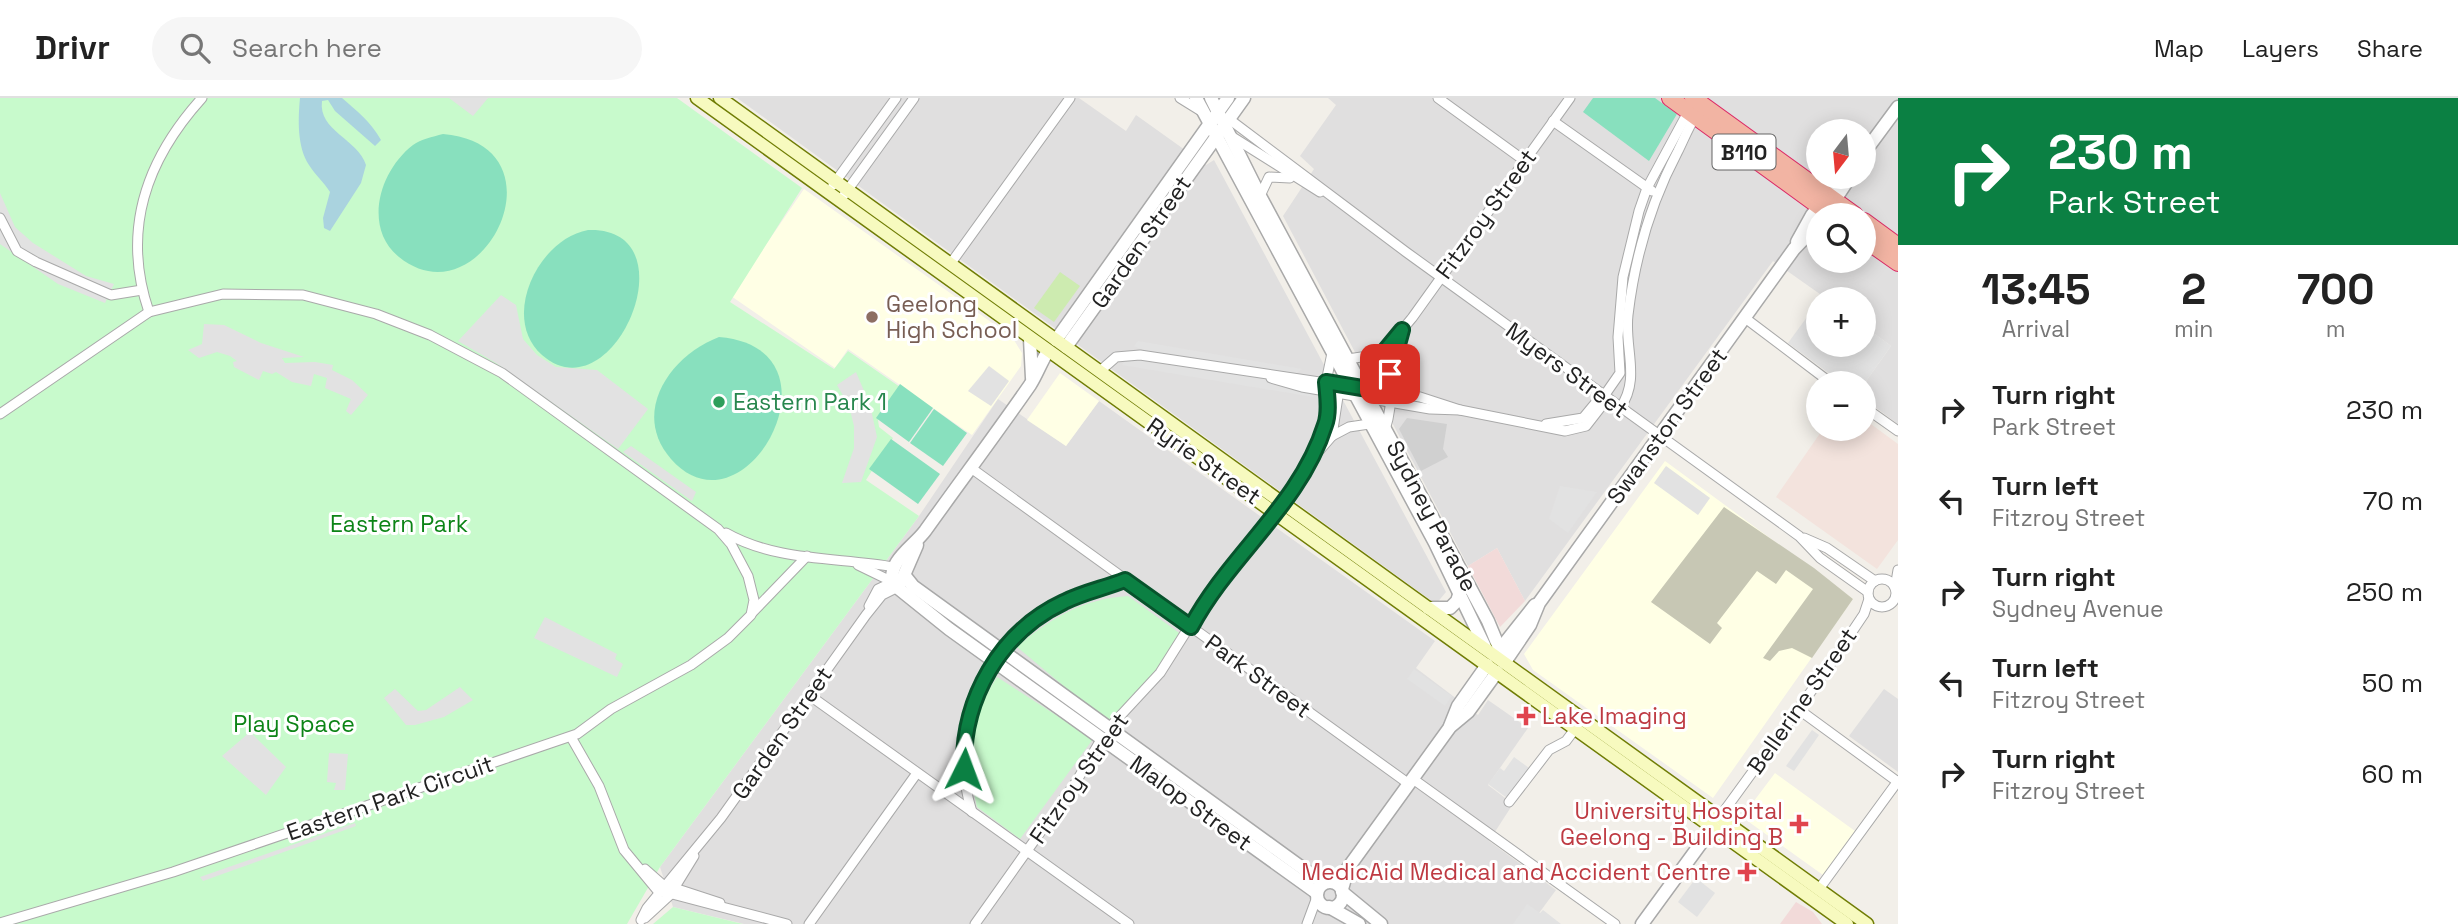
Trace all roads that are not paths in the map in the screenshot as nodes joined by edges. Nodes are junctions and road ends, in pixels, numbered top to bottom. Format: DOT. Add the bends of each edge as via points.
graph roads {
  1 [pos="202,98"];
  2 [pos="696,98"];
  3 [pos="720,98"];
  4 [pos="896,98"];
  5 [pos="1070,98"];
  6 [pos="1180,98"];
  7 [pos="1196,98"];
  8 [pos="1211,98"];
  9 [pos="1228,98"];
  10 [pos="1244,98"];
  11 [pos="1438,98"];
  12 [pos="1570,98"];
  13 [pos="1670,98"];
  14 [pos="910,99"];
  15 [pos="1898,107"];
  16 [pos="1703,109"];
  17 [pos="1553,121"];
  18 [pos="1217,123"];
  19 [pos="1876,137"];
  20 [pos="1525,160"];
  21 [pos="1301,182"];
  22 [pos="833,186"];
  23 [pos="1652,190"];
  24 [pos="845,194"];
  25 [pos="1260,196"];
  26 [pos="1337,201"];
  27 [pos="1819,203"];
  28 [pos="0,218"];
  29 [pos="1635,225"];
  30 [pos="1646,228"];
  31 [pos="1876,230"];
  32 [pos="1806,234"];
  33 [pos="1898,246"];
  34 [pos="1876,247"];
  35 [pos="1898,263"];
  36 [pos="948,268"];
  37 [pos="1442,277"];
  38 [pos="142,290"];
  39 [pos="149,312"];
  40 [pos="1745,318"];
  41 [pos="1402,330"];
  42 [pos="1030,339"];
  43 [pos="1388,345"];
  44 [pos="1057,349"];
  45 [pos="1332,353"];
  46 [pos="1348,359"];
  47 [pos="1100,371"];
  48 [pos="1815,371"];
  49 [pos="1032,382"];
  50 [pos="1326,387"];
  51 [pos="1359,392"];
  52 [pos="1391,397"];
  53 [pos="1604,397"];
  54 [pos="1620,408"];
  55 [pos="0,414"];
  56 [pos="1876,415"];
  57 [pos="1369,424"];
  58 [pos="1385,430"];
  59 [pos="1898,431"];
  60 [pos="1332,436"];
  61 [pos="1659,436"];
  62 [pos="1307,465"];
  63 [pos="971,468"];
  64 [pos="1281,509"];
  65 [pos="718,529"];
  66 [pos="1799,536"];
  67 [pos="920,537"];
  68 [pos="807,556"];
  69 [pos="850,562"];
  70 [pos="894,567"];
  71 [pos="1898,570"];
  72 [pos="1125,580"];
  73 [pos="1880,580"];
  74 [pos="898,582"];
  75 [pos="1460,592"];
  76 [pos="1896,593"];
  77 [pos="1869,596"];
  78 [pos="1882,606"];
  79 [pos="1428,608"];
  80 [pos="1898,613"];
  81 [pos="1864,614"];
  82 [pos="751,615"];
  83 [pos="1191,627"];
  84 [pos="999,656"];
  85 [pos="1495,658"];
  86 [pos="809,695"];
  87 [pos="1798,709"];
  88 [pos="1575,729"];
  89 [pos="1106,733"];
  90 [pos="574,735"];
  91 [pos="917,773"];
  92 [pos="1411,781"];
  93 [pos="1898,781"];
  94 [pos="1509,802"];
  95 [pos="972,812"];
  96 [pos="1716,822"];
  97 [pos="1027,852"];
  98 [pos="1348,869"];
  99 [pos="1321,889"];
  100 [pos="1819,889"];
  101 [pos="668,890"];
  102 [pos="1342,890"];
  103 [pos="1328,907"];
  104 [pos="0,922"];
  105 [pos="640,922"];
  106 [pos="786,924"];
  107 [pos="809,924"];
  108 [pos="975,924"];
  109 [pos="1129,924"];
  110 [pos="1308,924"];
  111 [pos="1359,924"];
  112 [pos="1381,924"];
  113 [pos="1615,924"];
  114 [pos="1642,924"];
  115 [pos="1847,924"];
  116 [pos="1867,924"];
  1 -- 38 [label="street" via="168,140 148,183 139,231"];
  2 -- 22 [label="main road, Ryrie Street"];
  3 -- 22 [label="main road, Ryrie Street"];
  4 -- 22 [label="street"];
  5 -- 36 [label="street"];
  6 -- 18 [label="street, Myers Street"];
  7 -- 18 [label="street"];
  8 -- 18 [label="street"];
  9 -- 18 [label="street, Garden Street"];
  10 -- 18 [label="street, Garden Street"];
  11 -- 20 [label="street"];
  12 -- 17 [label="street, Fitzroy Street"];
  13 -- 16 [label="highway, B110"];
  14 -- 24 [label="street"];
  15 -- 19 [label="street"];
  16 -- 23 [label="street"];
  16 -- 27 [label="highway, B110"];
  17 -- 20 [label="street, Fitzroy Street"];
  17 -- 23 [label="street"];
  18 -- 21 [label="street, Myers Street"];
  18 -- 25 [label="street, Sydney Parade"];
  18 -- 26 [label="street, Myers Street"];
  18 -- 44 [label="street, Garden Street"];
  18 -- 45 [label="street, Sydney Parade"];
  20 -- 37 [label="street, Fitzroy Street"];
  21 -- 25 [label="street" via="1271,176"];
  21 -- 26 [label="street, Myers Street"];
  22 -- 24 [label="main road, Ryrie Street"];
  23 -- 29 [label="street"];
  23 -- 30 [label="street"];
  24 -- 36 [label="main road, Ryrie Street"];
  25 -- 46 [label="street, Sydney Parade"];
  26 -- 37 [label="street, Myers Street"];
  28 -- 38 [label="street" via="18,251 36,262 111,295"];
  29 -- 30 [label="street"];
  29 -- 53 [label="street" via="1621,297 1620,373"];
  30 -- 54 [label="street" via="1628,318 1632,386"];
  31 -- 33 [label="highway"];
  32 -- 40 [label="street, Swanston Street"];
  34 -- 35 [label="highway"];
  36 -- 42 [label="main road, Ryrie Street"];
  36 -- 44 [label="main road, Ryrie Street"];
  37 -- 41 [label="street, Fitzroy Street"];
  37 -- 53 [label="street, Myers Street"];
  38 -- 39 [label="street"];
  39 -- 55 [label="street"];
  39 -- 65 [label="street" via="223,294 250,294 303,295 376,314 430,335 502,373"];
  40 -- 48 [label="street"];
  40 -- 61 [label="street, Swanston Street"];
  41 -- 43 [label="street, Fitzroy Street"];
  41 -- 52 [label="street, Fitzroy Street" via="1391,362"];
  42 -- 44 [label="main road, Ryrie Street"];
  42 -- 49 [label="street"];
  43 -- 46 [label="street, Fitzroy Street"];
  43 -- 51 [label="street"];
  44 -- 47 [label="main road, Ryrie Street"];
  44 -- 49 [label="street, Garden Street"];
  44 -- 64 [label="main road, Ryrie Street"];
  45 -- 50 [label="street, Fitzroy Street"];
  45 -- 51 [label="street, Sydney Parade"];
  46 -- 51 [label="street, Sydney Parade"];
  47 -- 50 [label="street" via="1116,357 1136,354"];
  47 -- 64 [label="main road, Ryrie Street"];
  49 -- 63 [label="street, Garden Street"];
  50 -- 51 [label="street"];
  50 -- 62 [label="street, Fitzroy Street" via="1325,426"];
  51 -- 52 [label="street"];
  51 -- 57 [label="street, Sydney Parade"];
  51 -- 58 [label="street, Sydney Parade"];
  51 -- 60 [label="street"];
  52 -- 53 [label="street" via="1429,400 1537,424 1576,426"];
  52 -- 58 [label="street, Fitzroy Street"];
  53 -- 54 [label="street, Myers Street"];
  54 -- 61 [label="street, Myers Street"];
  56 -- 59 [label="street"];
  57 -- 60 [label="street"];
  57 -- 75 [label="street, Sydney Parade"];
  58 -- 85 [label="street, Sydney Parade"];
  60 -- 62 [label="street, Fitzroy Street"];
  61 -- 66 [label="street, Myers Street"];
  61 -- 85 [label="street, Swanston Street" via="1539,603 1531,625"];
  62 -- 64 [label="street, Fitzroy Street"];
  63 -- 67 [label="street, Garden Street"];
  63 -- 72 [label="street, Park Street"];
  64 -- 79 [label="main road, Ryrie Street"];
  64 -- 83 [label="street, Fitzroy Street" via="1225,572"];
  64 -- 85 [label="main road, Ryrie Street"];
  65 -- 68 [label="street" via="752,546"];
  65 -- 82 [label="street" via="748,576 754,605"];
  66 -- 73 [label="street, Myers Street"];
  66 -- 77 [label="street, Myers Street"];
  67 -- 70 [label="street, Garden Street"];
  67 -- 74 [label="street, Garden Street"];
  68 -- 69 [label="street"];
  68 -- 82 [label="street, Eastern Park Circuit"];
  69 -- 70 [label="street"];
  69 -- 74 [label="street"];
  70 -- 74 [label="street"];
  71 -- 73 [label="street"];
  71 -- 76 [label="street"];
  72 -- 83 [label="street, Park Street"];
  72 -- 84 [label="street" via="1046,611"];
  73 -- 76 [label="street, Myers Street"];
  73 -- 77 [label="street, Bellerine Street"];
  74 -- 84 [label="street, Malop Street"];
  74 -- 86 [label="street, Garden Street" via="866,615"];
  75 -- 79 [label="street" via="1450,608"];
  75 -- 85 [label="street, Sydney Parade"];
  76 -- 78 [label="street"];
  77 -- 78 [label="street, Myers Street"];
  77 -- 81 [label="street, Bellerine Street"];
  78 -- 80 [label="street"];
  78 -- 81 [label="street, Bellerine Street"];
  79 -- 85 [label="main road, Ryrie Street"];
  81 -- 87 [label="street, Bellerine Street"];
  82 -- 90 [label="street, Eastern Park Circuit" via="712,650"];
  83 -- 89 [label="street, Fitzroy Street" via="1152,683"];
  83 -- 92 [label="street, Park Street"];
  84 -- 89 [label="street, Malop Street"];
  84 -- 95 [label="street" via="978,691 965,732 964,780"];
  85 -- 88 [label="main road, Ryrie Street"];
  85 -- 92 [label="street, Swanston Street"];
  85 -- 96 [label="main road, Ryrie Street"];
  86 -- 91 [label="street"];
  86 -- 101 [label="street, Garden Street"];
  87 -- 93 [label="street"];
  87 -- 96 [label="street, Bellerine Street"];
  88 -- 94 [label="street" via="1566,741 1549,750"];
  88 -- 96 [label="main road, Ryrie Street"];
  89 -- 97 [label="street, Fitzroy Street"];
  89 -- 99 [label="street, Malop Street"];
  90 -- 101 [label="street" via="624,850 640,872"];
  90 -- 104 [label="street, Eastern Park Circuit" via="173,872"];
  91 -- 95 [label="street"];
  91 -- 107 [label="street"];
  92 -- 98 [label="street, Swanston Street"];
  92 -- 113 [label="street, Park Street"];
  93 -- 100 [label="street"];
  95 -- 97 [label="street"];
  96 -- 100 [label="main road, Ryrie Street"];
  96 -- 114 [label="street, Bellerine Street"];
  96 -- 115 [label="main road, Ryrie Street"];
  97 -- 108 [label="street, Fitzroy Street"];
  97 -- 109 [label="street"];
  98 -- 99 [label="street, Swanston Street"];
  98 -- 102 [label="street, Swanston Street"];
  99 -- 102 [label="street" via="1335,883"];
  99 -- 103 [label="street"];
  99 -- 110 [label="street"];
  100 -- 116 [label="main road, Ryrie Street"];
  101 -- 105 [label="street, Garden Street"];
  101 -- 106 [label="street"];
  102 -- 103 [label="street" via="1339,903"];
  102 -- 112 [label="street"];
  103 -- 110 [label="street"];
  103 -- 111 [label="street"];
}
